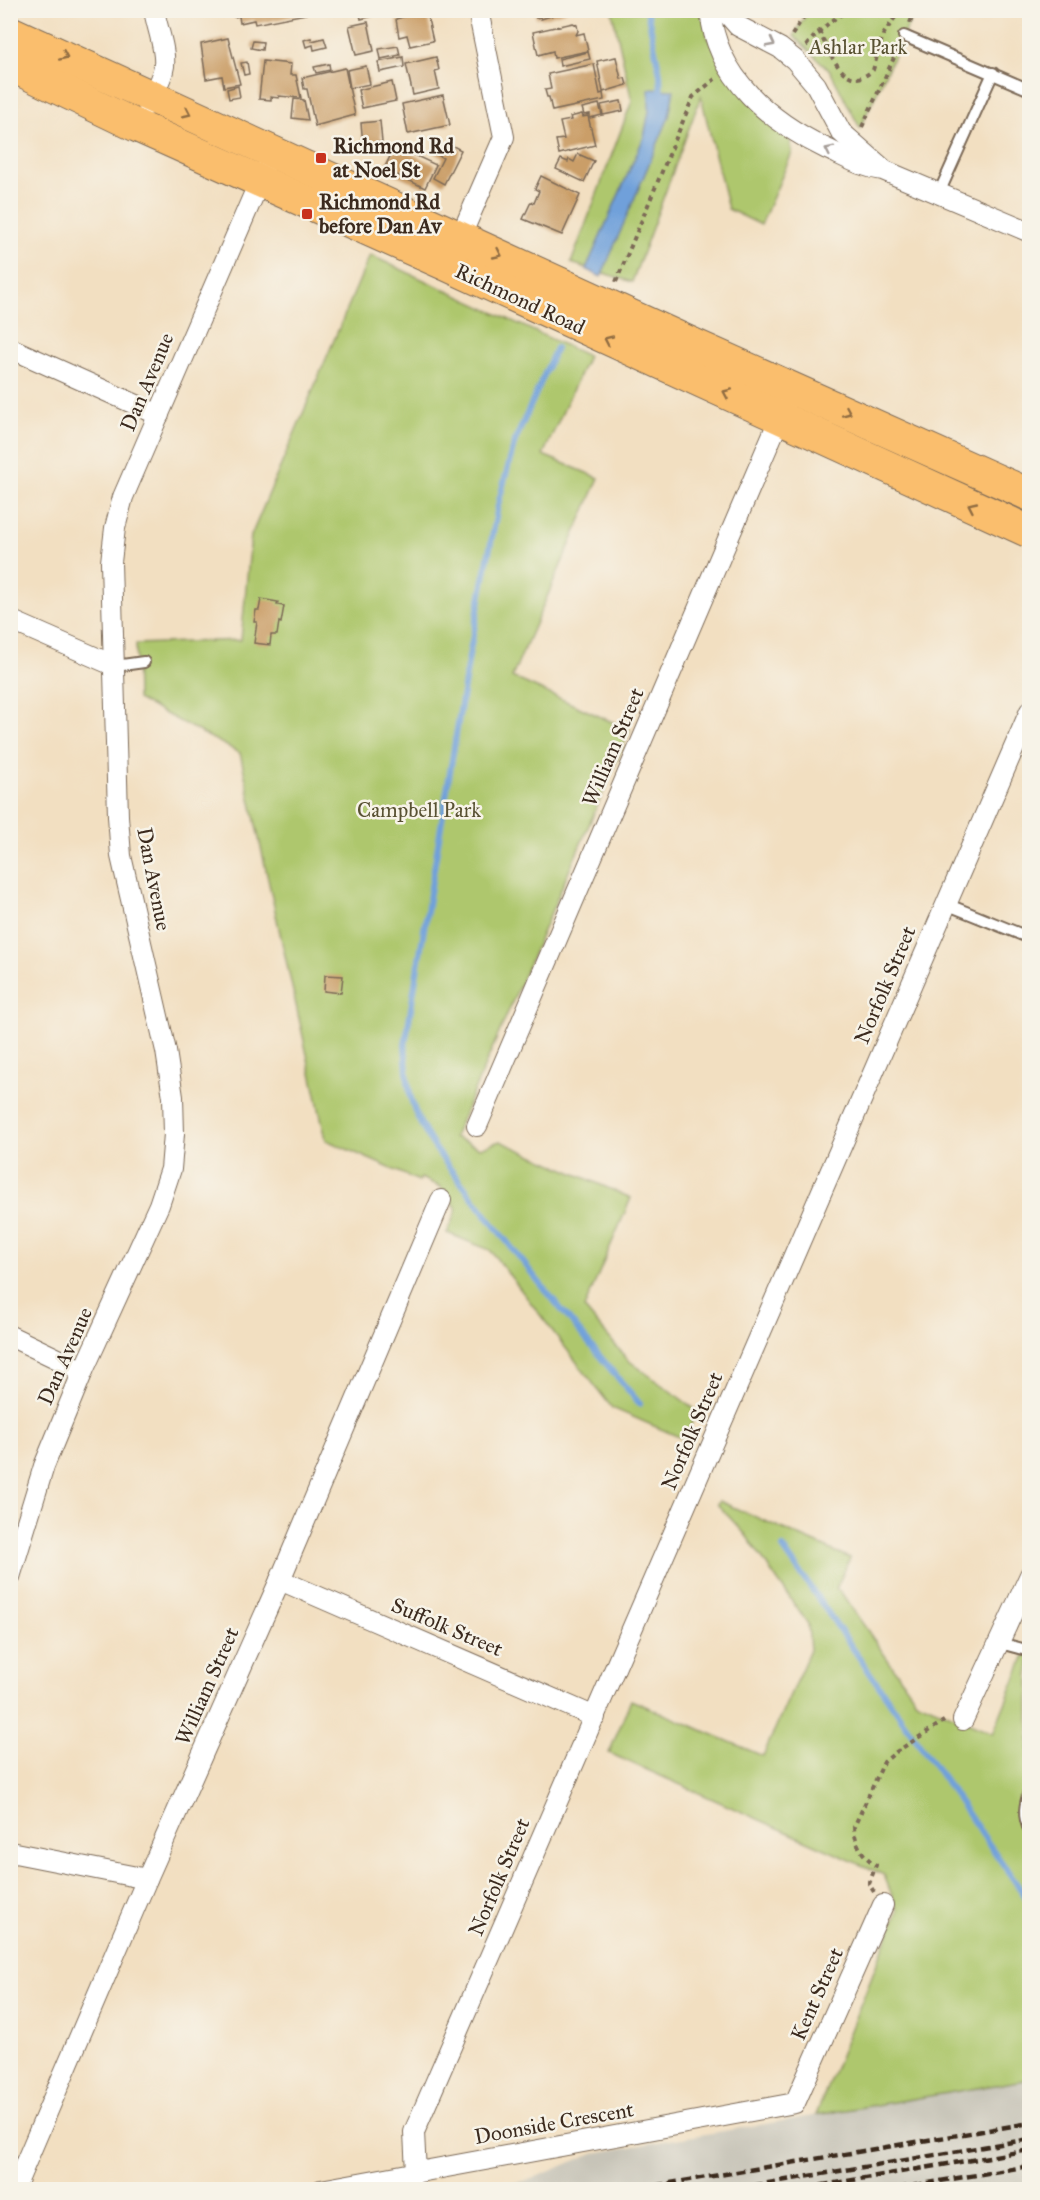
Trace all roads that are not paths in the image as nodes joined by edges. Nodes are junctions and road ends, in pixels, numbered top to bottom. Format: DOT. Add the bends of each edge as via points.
graph roads {
  1 [pos="154,10"];
  2 [pos="478,10"];
  3 [pos="710,10"];
  4 [pos="724,10"];
  5 [pos="10,32"];
  6 [pos="904,36"];
  7 [pos="10,65"];
  8 [pos="993,74"];
  9 [pos="1029,90"];
  10 [pos="152,97"];
  11 [pos="137,126"];
  12 [pos="272,152"];
  13 [pos="883,170"];
  14 [pos="259,180"];
  15 [pos="939,192"];
  16 [pos="1029,232"];
  17 [pos="454,251"];
  18 [pos="10,348"];
  19 [pos="793,388"];
  20 [pos="159,416"];
  21 [pos="780,417"];
  22 [pos="1029,495"];
  23 [pos="1029,532"];
  24 [pos="10,620"];
  25 [pos="144,662"];
  26 [pos="115,666"];
  27 [pos="1029,711"];
  28 [pos="946,904"];
  29 [pos="1029,938"];
  30 [pos="477,1126"];
  31 [pos="441,1200"];
  32 [pos="10,1336"];
  33 [pos="83,1371"];
  34 [pos="1029,1575"];
  35 [pos="10,1577"];
  36 [pos="280,1580"];
  37 [pos="1000,1643"];
  38 [pos="1029,1651"];
  39 [pos="595,1717"];
  40 [pos="963,1720"];
  41 [pos="1029,1788"];
  42 [pos="1029,1831"];
  43 [pos="10,1852"];
  44 [pos="147,1880"];
  45 [pos="883,1905"];
  46 [pos="795,2103"];
  47 [pos="416,2173"];
  48 [pos="14,2190"];
  49 [pos="321,2190"];
  1 -- 10 [label="street" via="164,67"];
  2 -- 17 [label="street" via="504,137"];
  13 -- 3 [label="street, one-way" via="864,167 801,136 764,111 742,86 724,56"];
  4 -- 13 [label="street, one-way" via="738,26 795,60 816,85 841,132"];
  5 -- 10 [label="main road, Richmond Road, one-way"];
  6 -- 8 [label="lane"];
  7 -- 11 [label="main road, Richmond Road"];
  8 -- 9 [label="lane"];
  8 -- 15 [label="lane"];
  10 -- 11 [label="street"];
  10 -- 12 [label="main road, Richmond Road, one-way"];
  11 -- 14 [label="main road, Richmond Road"];
  12 -- 14 [label="street, Dan Avenue"];
  12 -- 17 [label="main road, Richmond Road"];
  13 -- 15 [label="street"];
  14 -- 17 [label="main road, Richmond Road"];
  14 -- 20 [label="street, Dan Avenue"];
  15 -- 16 [label="street"];
  17 -- 19 [label="main road, Richmond Road, one-way" via="688,342"];
  21 -- 17 [label="main road, Richmond Road, one-way"];
  18 -- 20 [label="street"];
  19 -- 21 [label="street, William Street"];
  19 -- 22 [label="main road, Richmond Road, one-way"];
  20 -- 26 [label="street, Dan Avenue" via="123,496 115,528 111,562"];
  23 -- 21 [label="main road, Richmond Road, one-way"];
  21 -- 30 [label="street, William Street"];
  24 -- 26 [label="street"];
  25 -- 26 [label="lane"];
  26 -- 33 [label="street, Dan Avenue" via="122,856 166,1051 174,1134 171,1169 159,1205"];
  27 -- 28 [label="street, Norfolk Street"];
  28 -- 29 [label="lane"];
  28 -- 39 [label="street, Norfolk Street"];
  31 -- 36 [label="street, William Street"];
  32 -- 33 [label="street"];
  33 -- 35 [label="street, Dan Avenue" via="44,1466"];
  34 -- 37 [label="street"];
  36 -- 39 [label="street, Suffolk Street"];
  36 -- 44 [label="street, William Street"];
  37 -- 38 [label="lane"];
  37 -- 40 [label="street"];
  39 -- 47 [label="street, Norfolk Street" via="414,2132"];
  41 -- 42 [label="lane" via="1025,1806"];
  43 -- 44 [label="street"];
  44 -- 48 [label="street, William Street"];
  45 -- 46 [label="street, Kent Street"];
  46 -- 47 [label="street, Doonside Crescent"];
  47 -- 49 [label="street, Doonside Crescent"];
}
